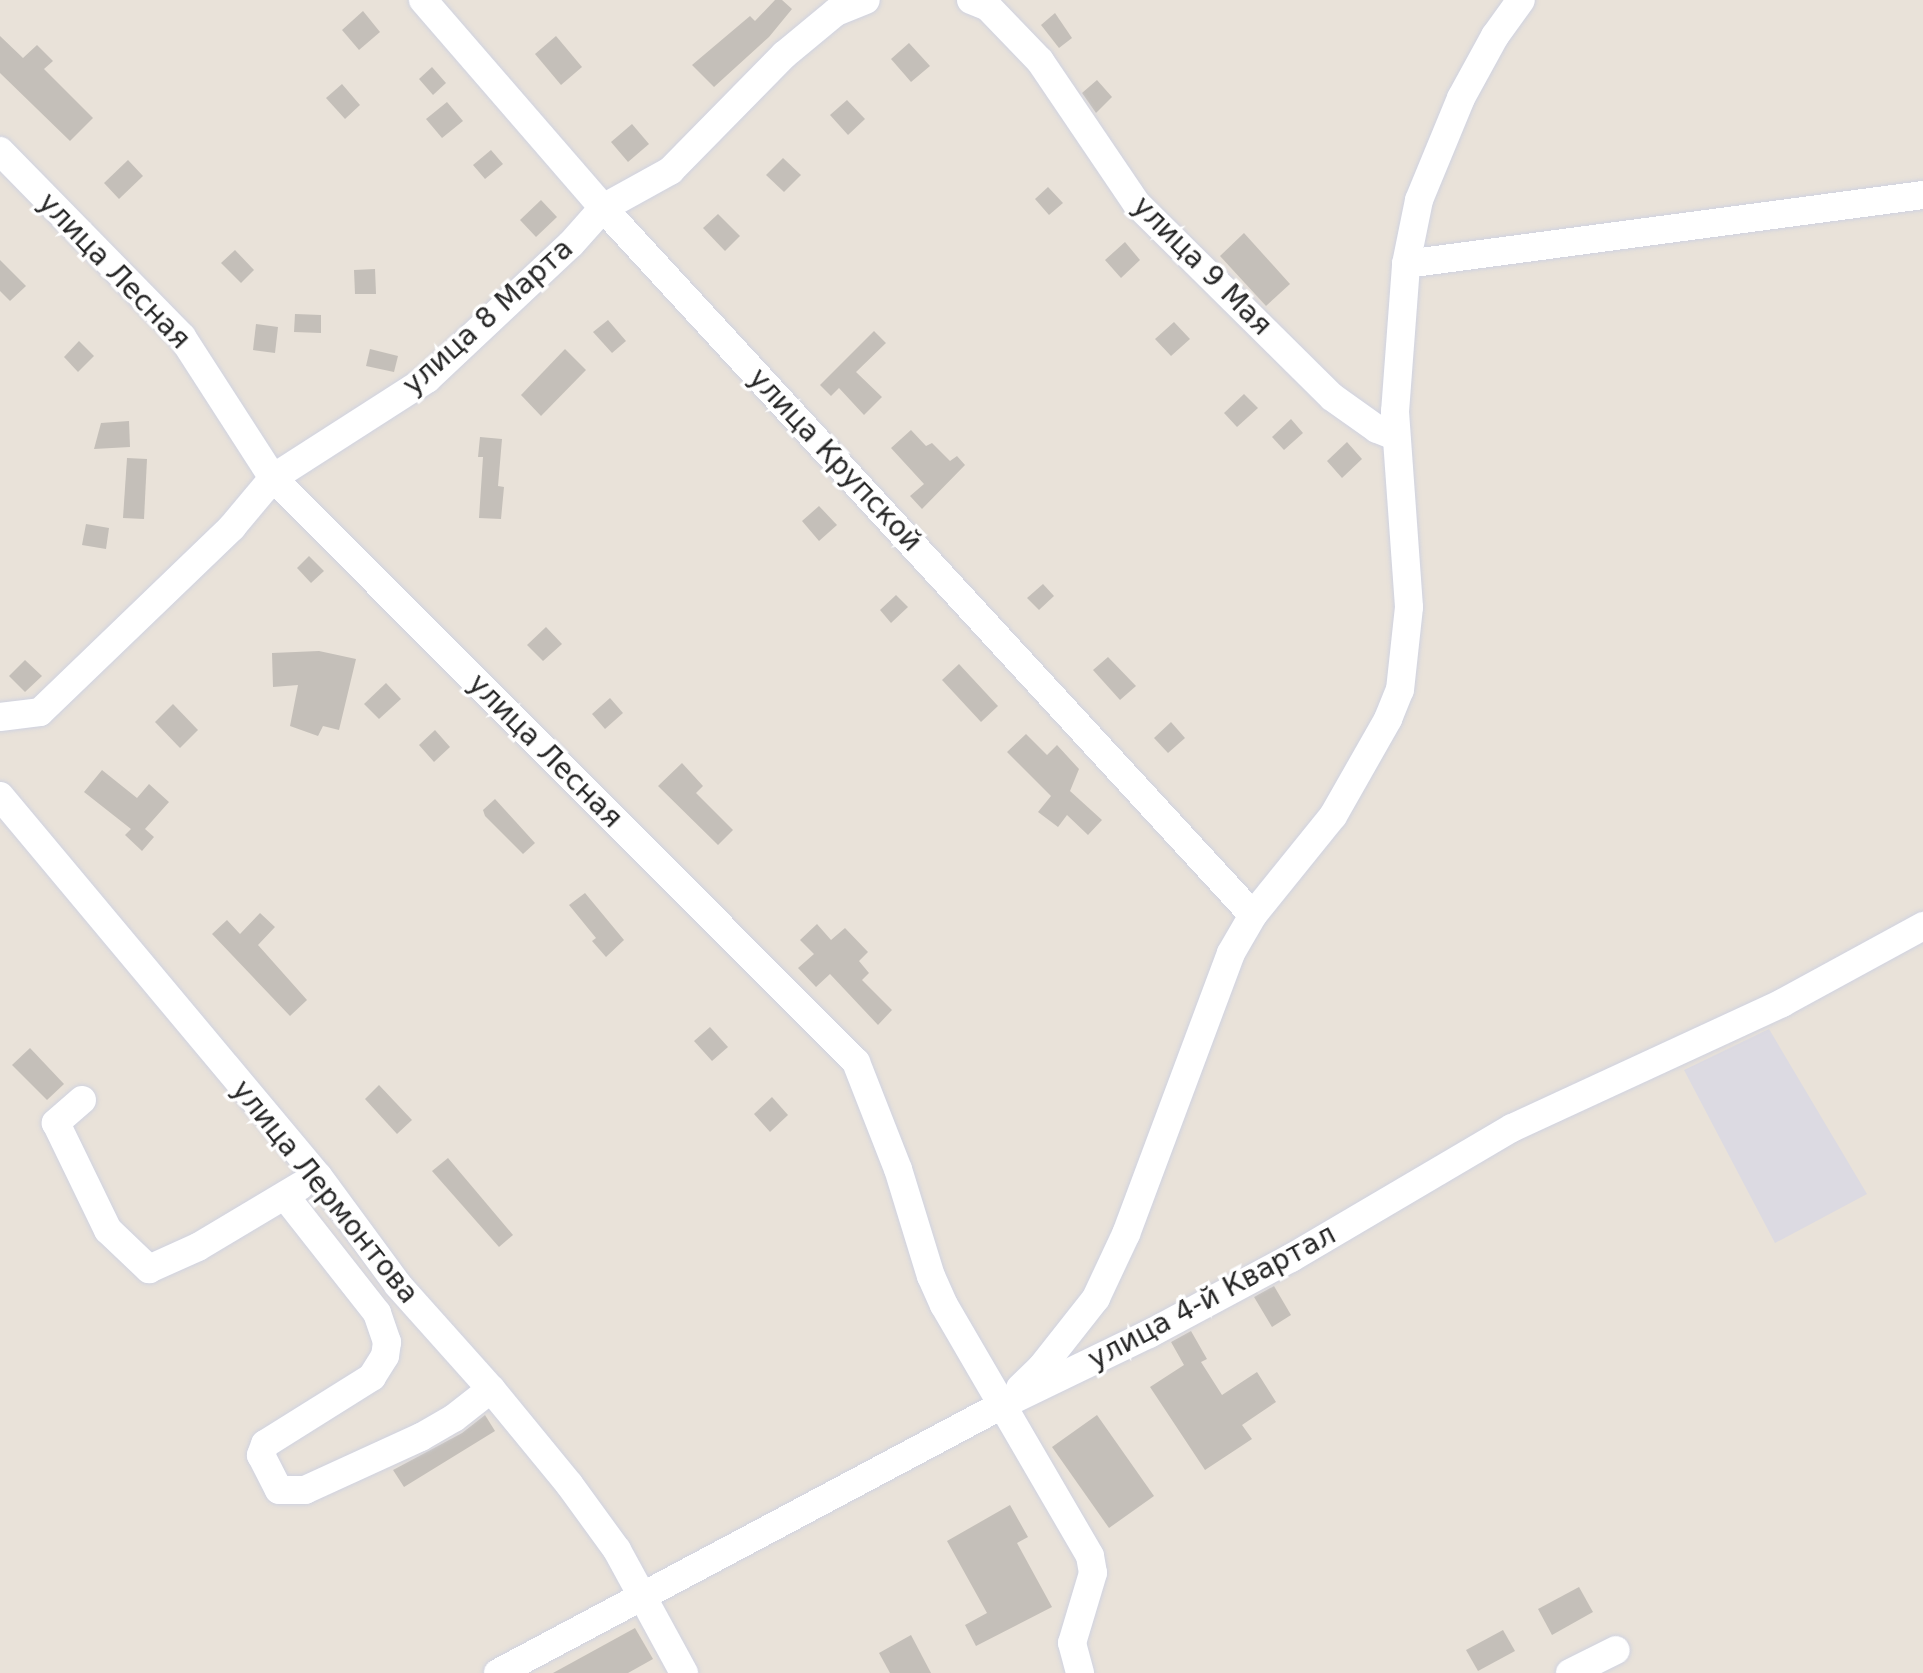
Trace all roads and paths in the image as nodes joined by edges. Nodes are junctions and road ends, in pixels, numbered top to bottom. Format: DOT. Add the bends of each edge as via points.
graph roads {
  1 [pos="423,0"];
  2 [pos="866,0"];
  3 [pos="971,0"];
  4 [pos="1521,0"];
  5 [pos="830,6"];
  6 [pos="0,151"];
  7 [pos="1923,195"];
  8 [pos="603,208"];
  9 [pos="1406,264"];
  10 [pos="1395,436"];
  11 [pos="273,478"];
  12 [pos="0,717"];
  13 [pos="0,796"];
  14 [pos="1253,915"];
  15 [pos="1923,926"];
  16 [pos="82,1100"];
  17 [pos="318,1176"];
  18 [pos="285,1196"];
  19 [pos="491,1389"];
  20 [pos="1002,1405"];
  21 [pos="643,1594"];
  22 [pos="1616,1650"];
  23 [pos="498,1673"];
  24 [pos="684,1673"];
  25 [pos="1080,1673"];
  26 [pos="1570,1673"];
  1 -- 8 [label="street, улица Крупской"];
  2 -- 5 [label="street, улица 8 Марта"];
  3 -- 10 [label="street, улица 9 Мая" via="988,7 1040,61 1137,204 1332,397"];
  4 -- 9 [label="street" via="1461,98 1419,200"];
  5 -- 8 [label="street, улица 8 Марта" via="670,171"];
  6 -- 11 [label="street, улица Лесная" via="182,337"];
  7 -- 9 [label="street"];
  8 -- 11 [label="street, улица 8 Марта" via="427,379"];
  8 -- 14 [label="street, улица Крупской"];
  9 -- 10 [label="street"];
  10 -- 14 [label="street" via="1409,607 1400,690 1333,816"];
  11 -- 12 [label="street, улица 8 Марта" via="232,527 40,712"];
  11 -- 20 [label="street, улица Лесная" via="856,1062 898,1169 931,1276"];
  13 -- 17 [label="street, улица Лермонтова"];
  14 -- 20 [label="street" via="1231,953 1132,1220 1096,1298 1041,1368"];
  15 -- 20 [label="street, улица 4-й Квартал" via="1782,1003 1512,1128 1279,1265"];
  16 -- 18 [label="street" via="56,1123 108,1230 149,1269"];
  17 -- 18 [label="street"];
  17 -- 19 [label="street, улица Лермонтова" via="382,1266"];
  18 -- 19 [label="street" via="377,1313 387,1333 387,1349 366,1382 265,1444 261,1455 279,1490 305,1490 421,1437"];
  19 -- 21 [label="street, улица Лермонтова" via="587,1509"];
  20 -- 21 [label="street, улица 4-й Квартал"];
  20 -- 25 [label="street, улица Лесная" via="1090,1556 1093,1573 1072,1643"];
  21 -- 23 [label="street, улица 4-й Квартал"];
  21 -- 24 [label="street"];
  22 -- 26 [label="street"];
}
